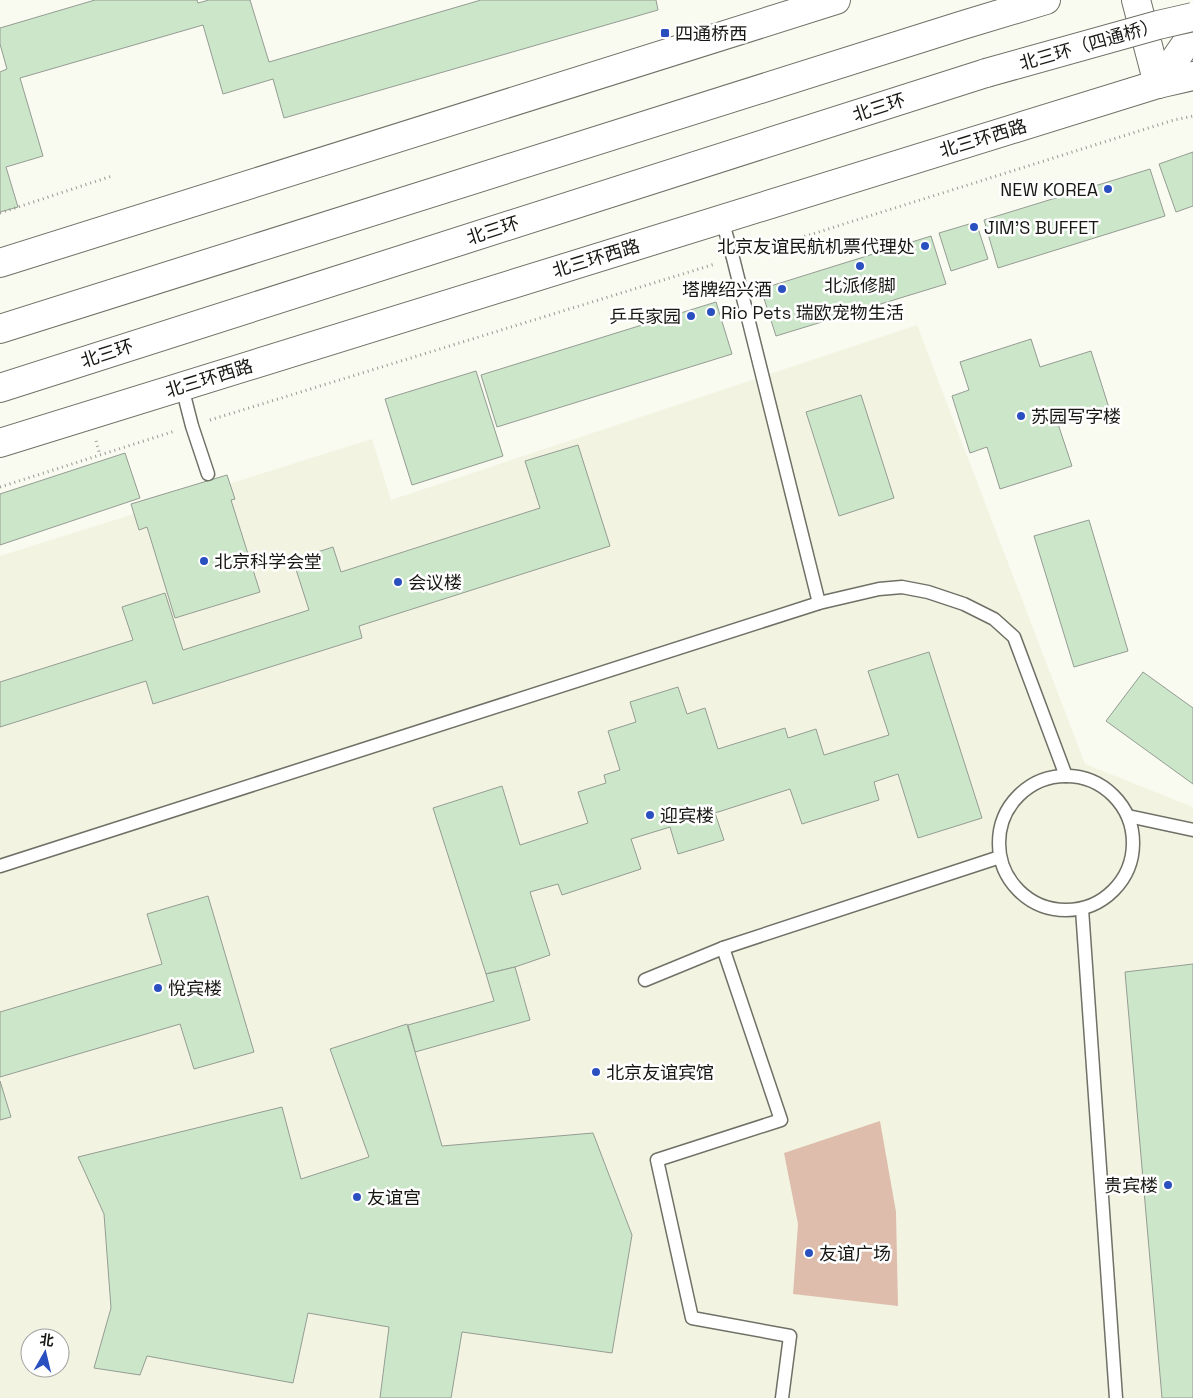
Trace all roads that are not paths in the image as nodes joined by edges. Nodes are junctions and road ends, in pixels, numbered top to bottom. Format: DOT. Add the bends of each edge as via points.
graph roads {
  1 [pos="836,0"];
  2 [pos="1046,0"];
  3 [pos="1136,0"];
  4 [pos="1193,17"];
  5 [pos="1193,42"];
  6 [pos="986,73"];
  7 [pos="1193,76"];
  8 [pos="1158,84"];
  9 [pos="722,220"];
  10 [pos="0,263"];
  11 [pos="0,329"];
  12 [pos="182,387"];
  13 [pos="0,388"];
  14 [pos="0,443"];
  15 [pos="208,474"];
  16 [pos="820,603"];
  17 [pos="1066,776"];
  18 [pos="1128,816"];
  19 [pos="1193,830"];
  20 [pos="1000,858"];
  21 [pos="0,866"];
  22 [pos="1082,909"];
  23 [pos="723,948"];
  24 [pos="645,980"];
  25 [pos="782,1398"];
  26 [pos="1116,1398"];
  1 -- 10 [label="main road"];
  2 -- 11 [label="main road"];
  3 -- 8 [label="main road"];
  4 -- 6 [label="main road, 北三环（四通桥）, bridge"];
  5 -- 8 [label="main road" via="1186,44"];
  6 -- 13 [label="main road, 北三环"];
  7 -- 8 [label="main road, 北三环西路"];
  8 -- 9 [label="main road, 北三环西路"];
  9 -- 12 [label="main road, 北三环西路"];
  9 -- 16 [label="lane"];
  12 -- 14 [label="main road, 北三环西路"];
  12 -- 15 [label="lane"];
  16 -- 17 [label="lane" via="902,587 964,604 994,619 1014,637"];
  16 -- 21 [label="lane"];
  17 -- 18 [label="lane" via="1096,783 1120,803"];
  17 -- 20 [label="lane" via="1037,783 1014,801 1000,828"];
  18 -- 19 [label="lane"];
  18 -- 22 [label="lane" via="1134,845 1127,873 1109,896"];
  20 -- 22 [label="lane" via="1013,885 1024,896 1052,909"];
  20 -- 23 [label="lane"];
  22 -- 26 [label="lane"];
  23 -- 24 [label="lane"];
  23 -- 25 [label="lane" via="781,1120 657,1160 692,1318 790,1336"];
}
